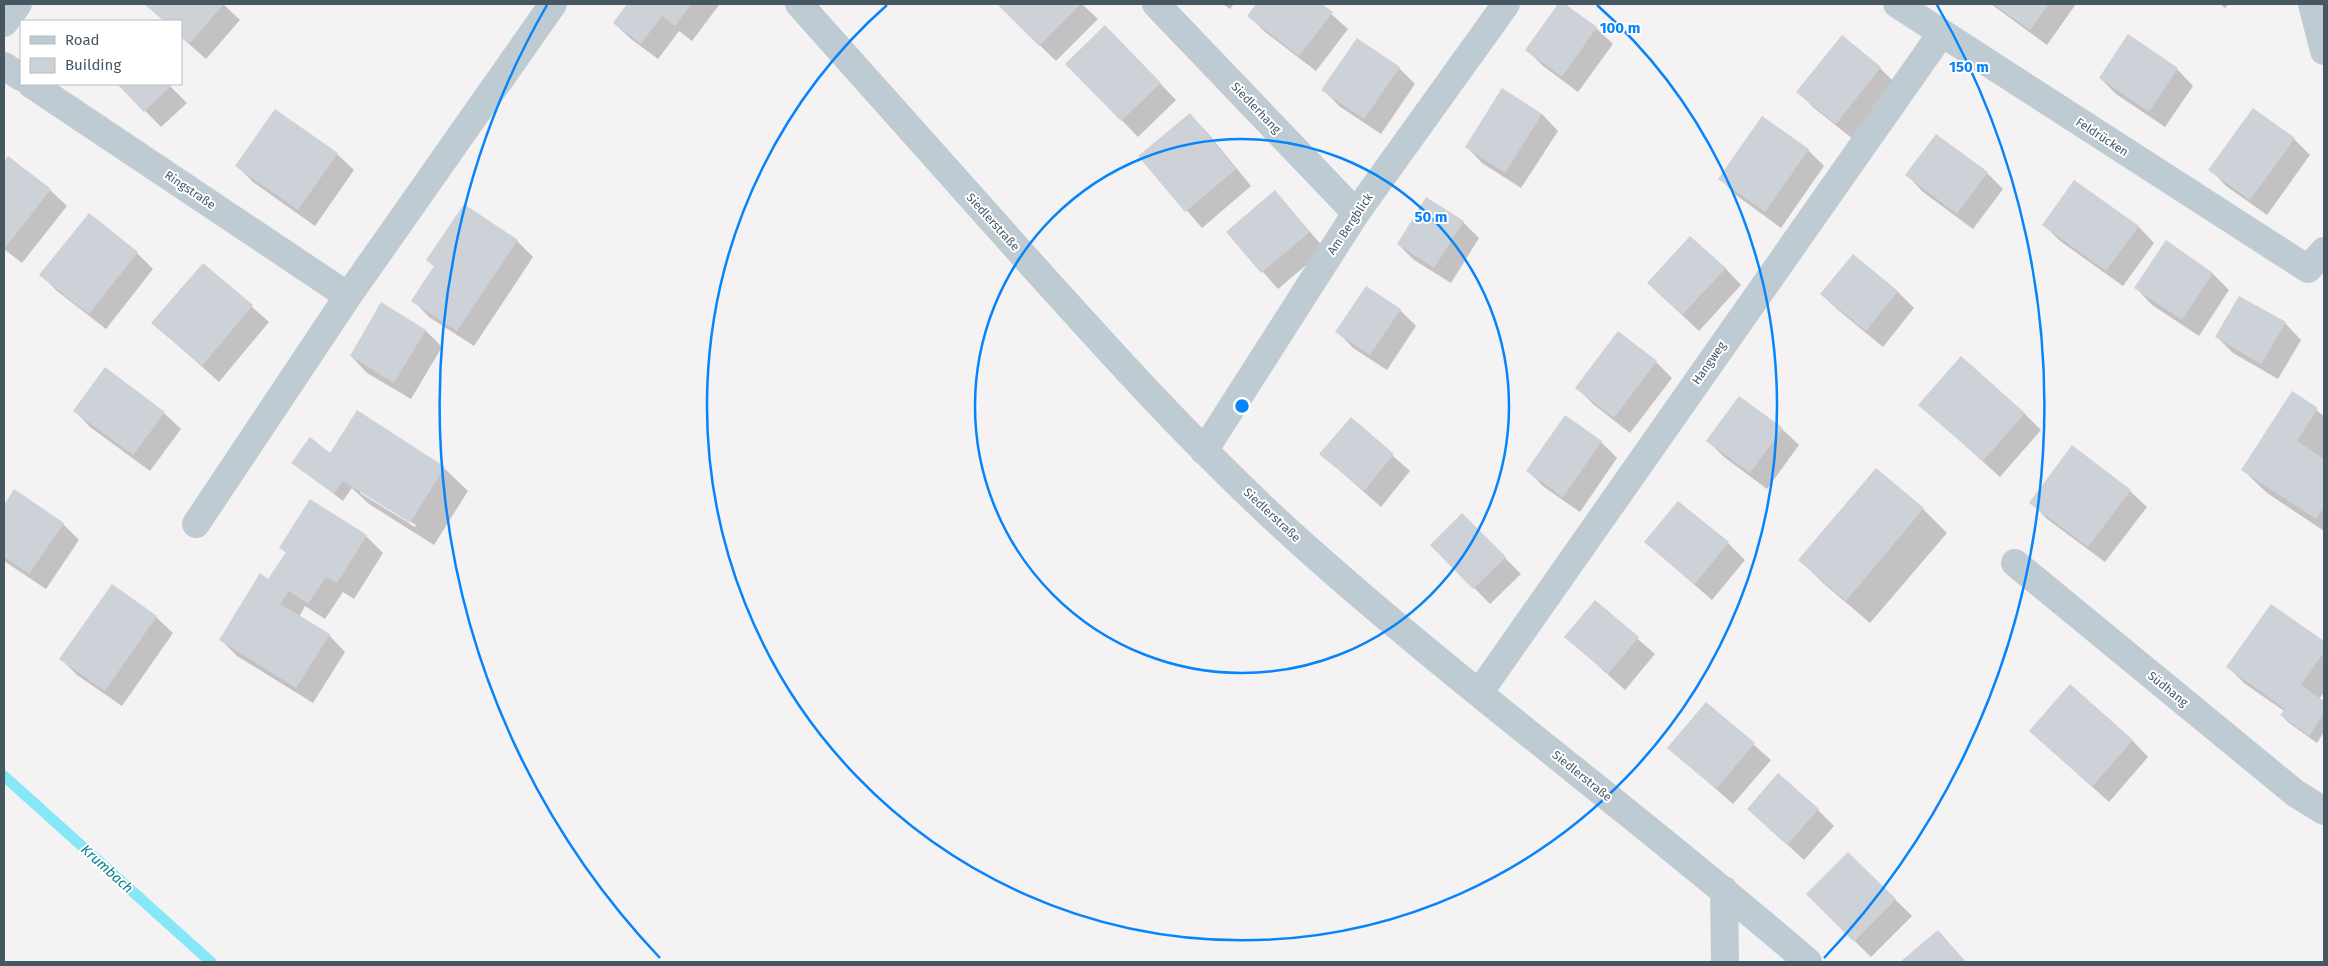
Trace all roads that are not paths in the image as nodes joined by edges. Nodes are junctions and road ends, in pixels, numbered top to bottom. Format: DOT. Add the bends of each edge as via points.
graph roads {
  1 [pos="18,4"];
  2 [pos="553,4"];
  3 [pos="799,4"];
  4 [pos="1156,4"];
  5 [pos="1506,4"];
  6 [pos="1896,4"];
  7 [pos="2312,4"];
  8 [pos="4,23"];
  9 [pos="1941,34"];
  10 [pos="2324,51"];
  11 [pos="4,66"];
  12 [pos="20,76"];
  13 [pos="32,85"];
  14 [pos="1356,213"];
  15 [pos="2319,267"];
  16 [pos="348,296"];
  17 [pos="1204,451"];
  18 [pos="196,524"];
  19 [pos="2015,563"];
  20 [pos="1479,693"];
  21 [pos="2324,812"];
  22 [pos="1724,890"];
  23 [pos="1726,962"];
  24 [pos="1808,962"];
  1 -- 8 [label="street"];
  2 -- 16 [label="street"];
  3 -- 17 [label="street, Siedlerstraße" via="1137,383"];
  4 -- 14 [label="street, Siedlerhang"];
  5 -- 14 [label="street, Am Bergblick"];
  6 -- 9 [label="street, Feldrücken"];
  7 -- 10 [label="street"];
  9 -- 15 [label="street, Feldrücken"];
  9 -- 20 [label="street, Hangweg"];
  11 -- 12 [label="street"];
  13 -- 16 [label="street, Ringstraße"];
  14 -- 17 [label="street, Am Bergblick"];
  16 -- 18 [label="street"];
  17 -- 20 [label="street, Siedlerstraße" via="1300,542"];
  19 -- 21 [label="street, Südhang" via="2294,793"];
  20 -- 22 [label="street, Siedlerstraße"];
  22 -- 23 [label="street"];
  22 -- 24 [label="street, Siedlerstraße"];
}
